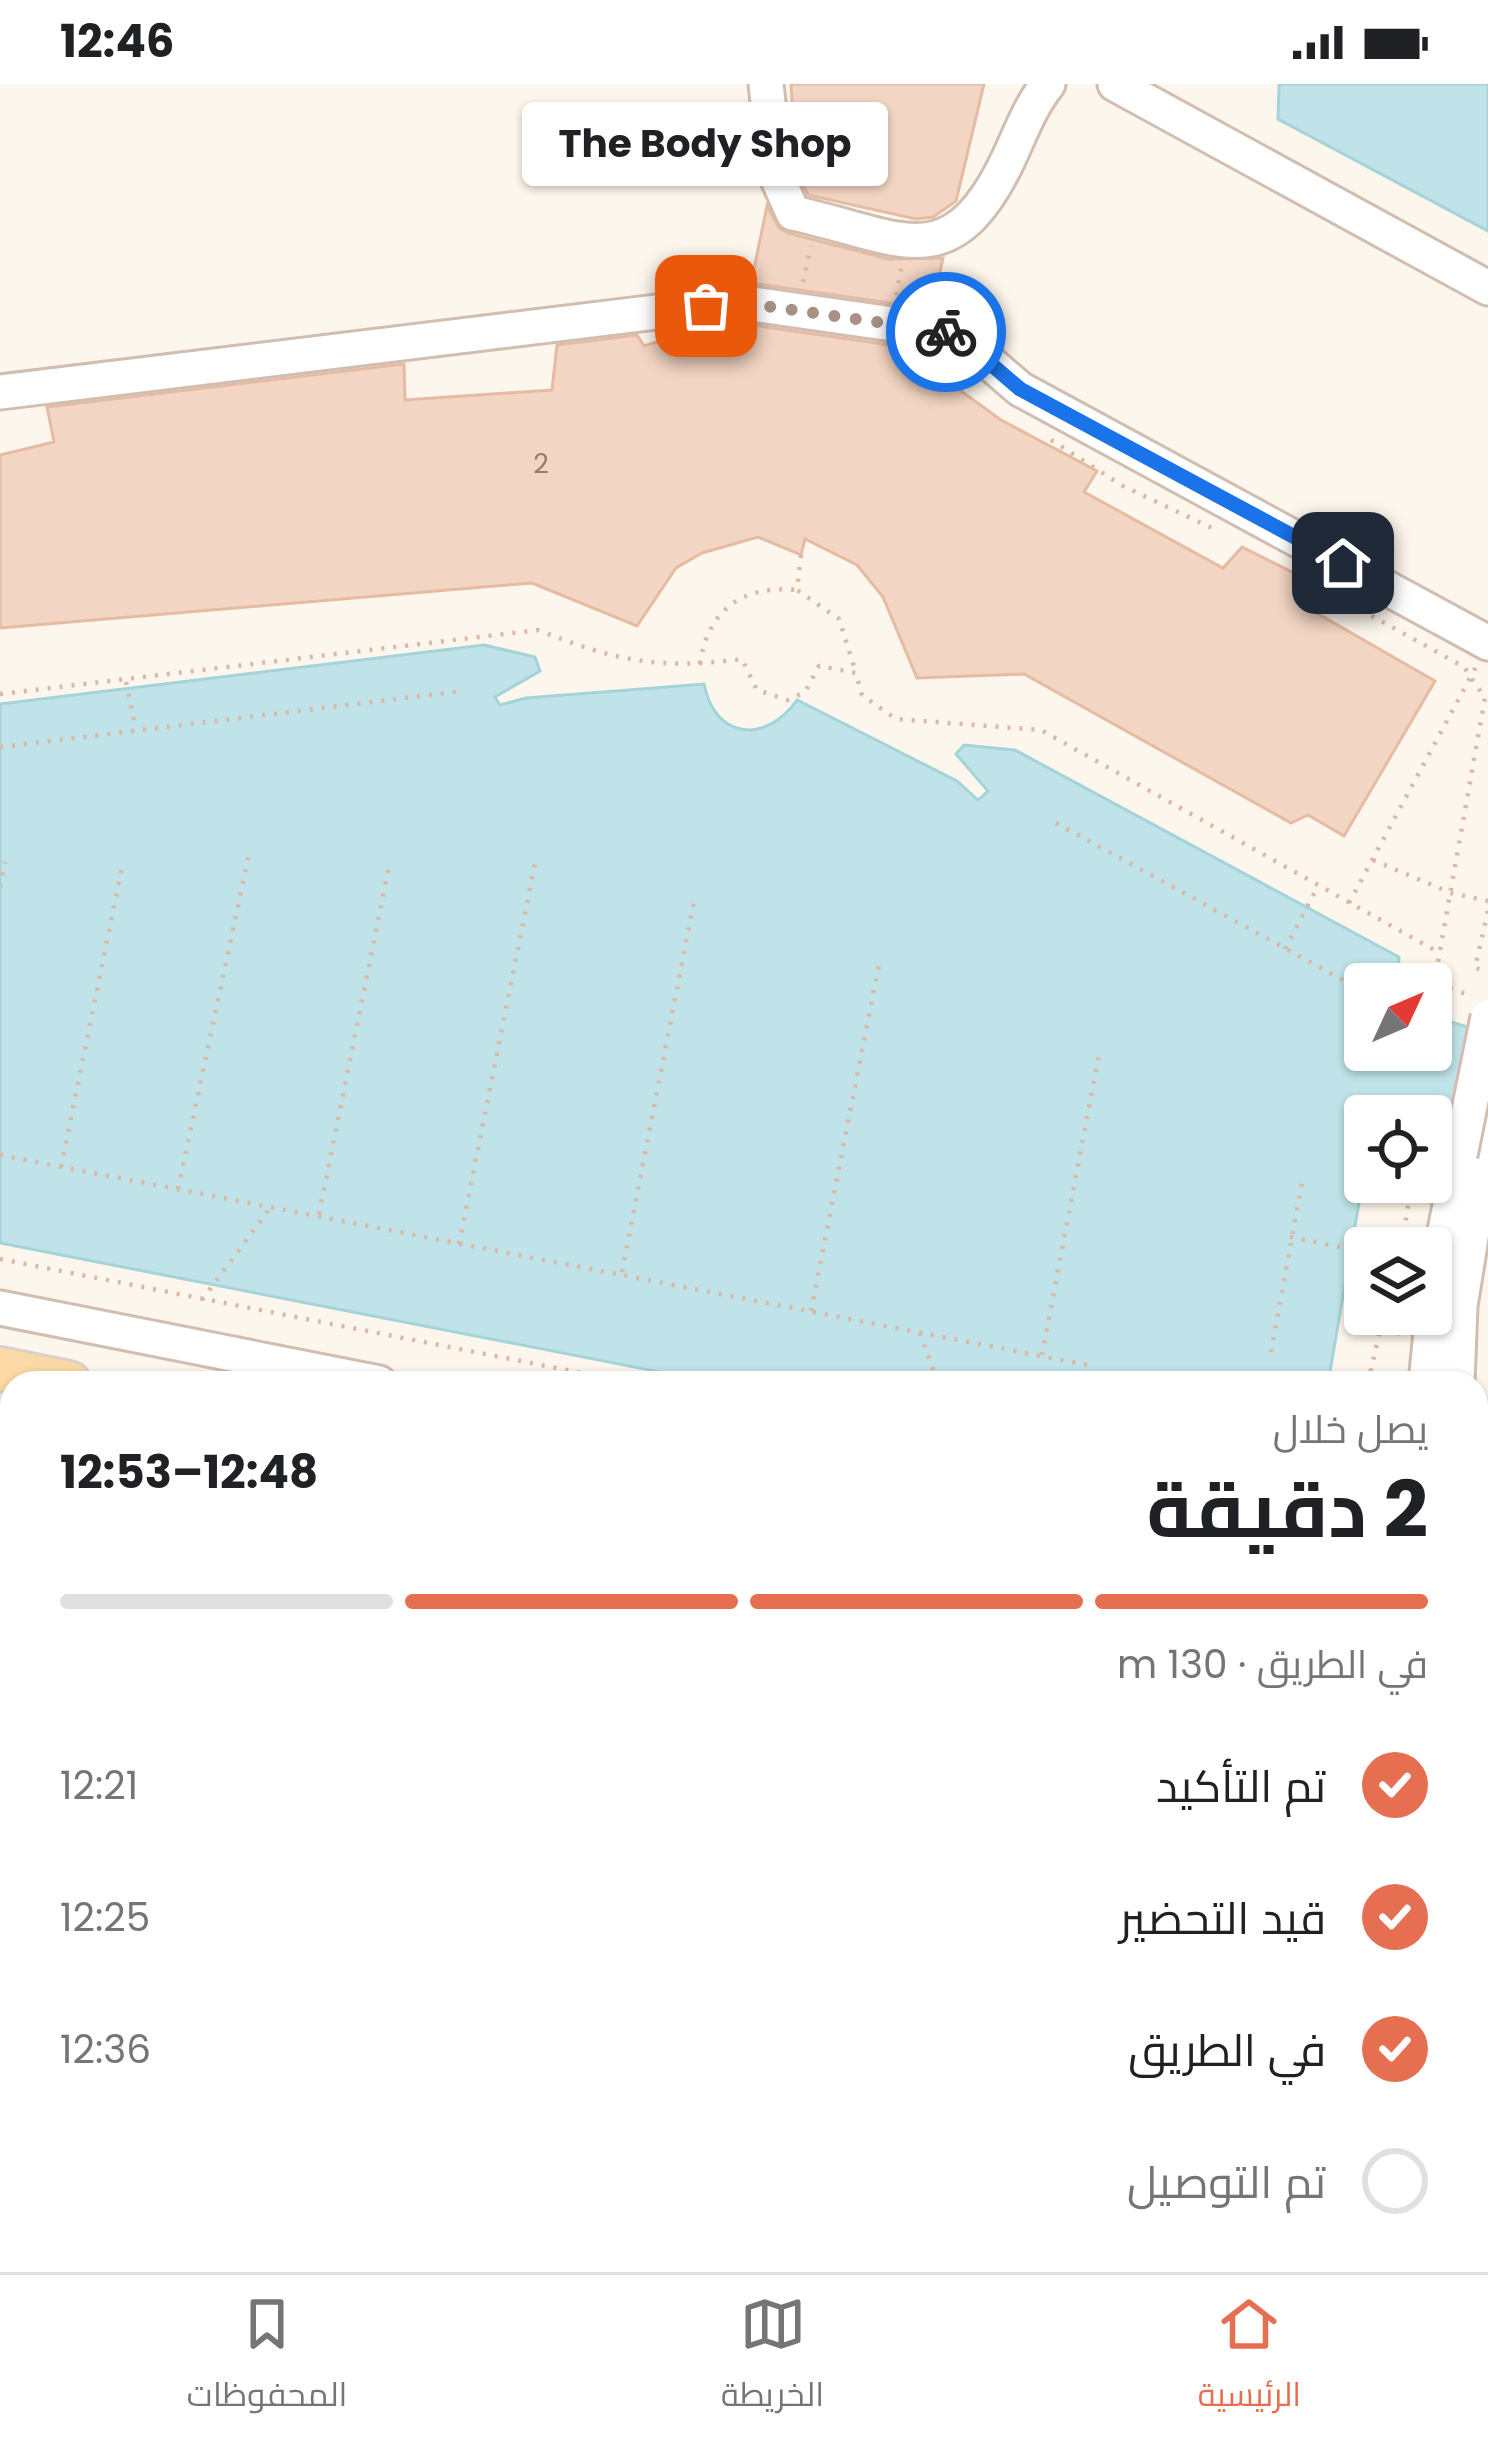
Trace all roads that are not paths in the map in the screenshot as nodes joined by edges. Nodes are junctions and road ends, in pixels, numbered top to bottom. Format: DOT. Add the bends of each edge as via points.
graph roads {
  1 [pos="766,84"];
  2 [pos="1048,84"];
  3 [pos="1115,84"];
  4 [pos="1488,288"];
  5 [pos="0,392"];
  6 [pos="1484,652"];
  7 [pos="1488,1017"];
  8 [pos="1477,1149"];
  9 [pos="0,1308"];
  10 [pos="318,1371"];
  11 [pos="1427,1371"];
  12 [pos="1457,1371"];
  1 -- 2 [label="street" via="782,194 793,213 926,242 971,224"];
  3 -- 4 [label="street"];
  5 -- 6 [label="street" via="738,302 955,333 1020,389"];
  7 -- 8 [label="street, bridge"];
  8 -- 11 [label="street" via="1437,1271"];
  8 -- 12 [label="street"];
  9 -- 10 [label="street"];
}
